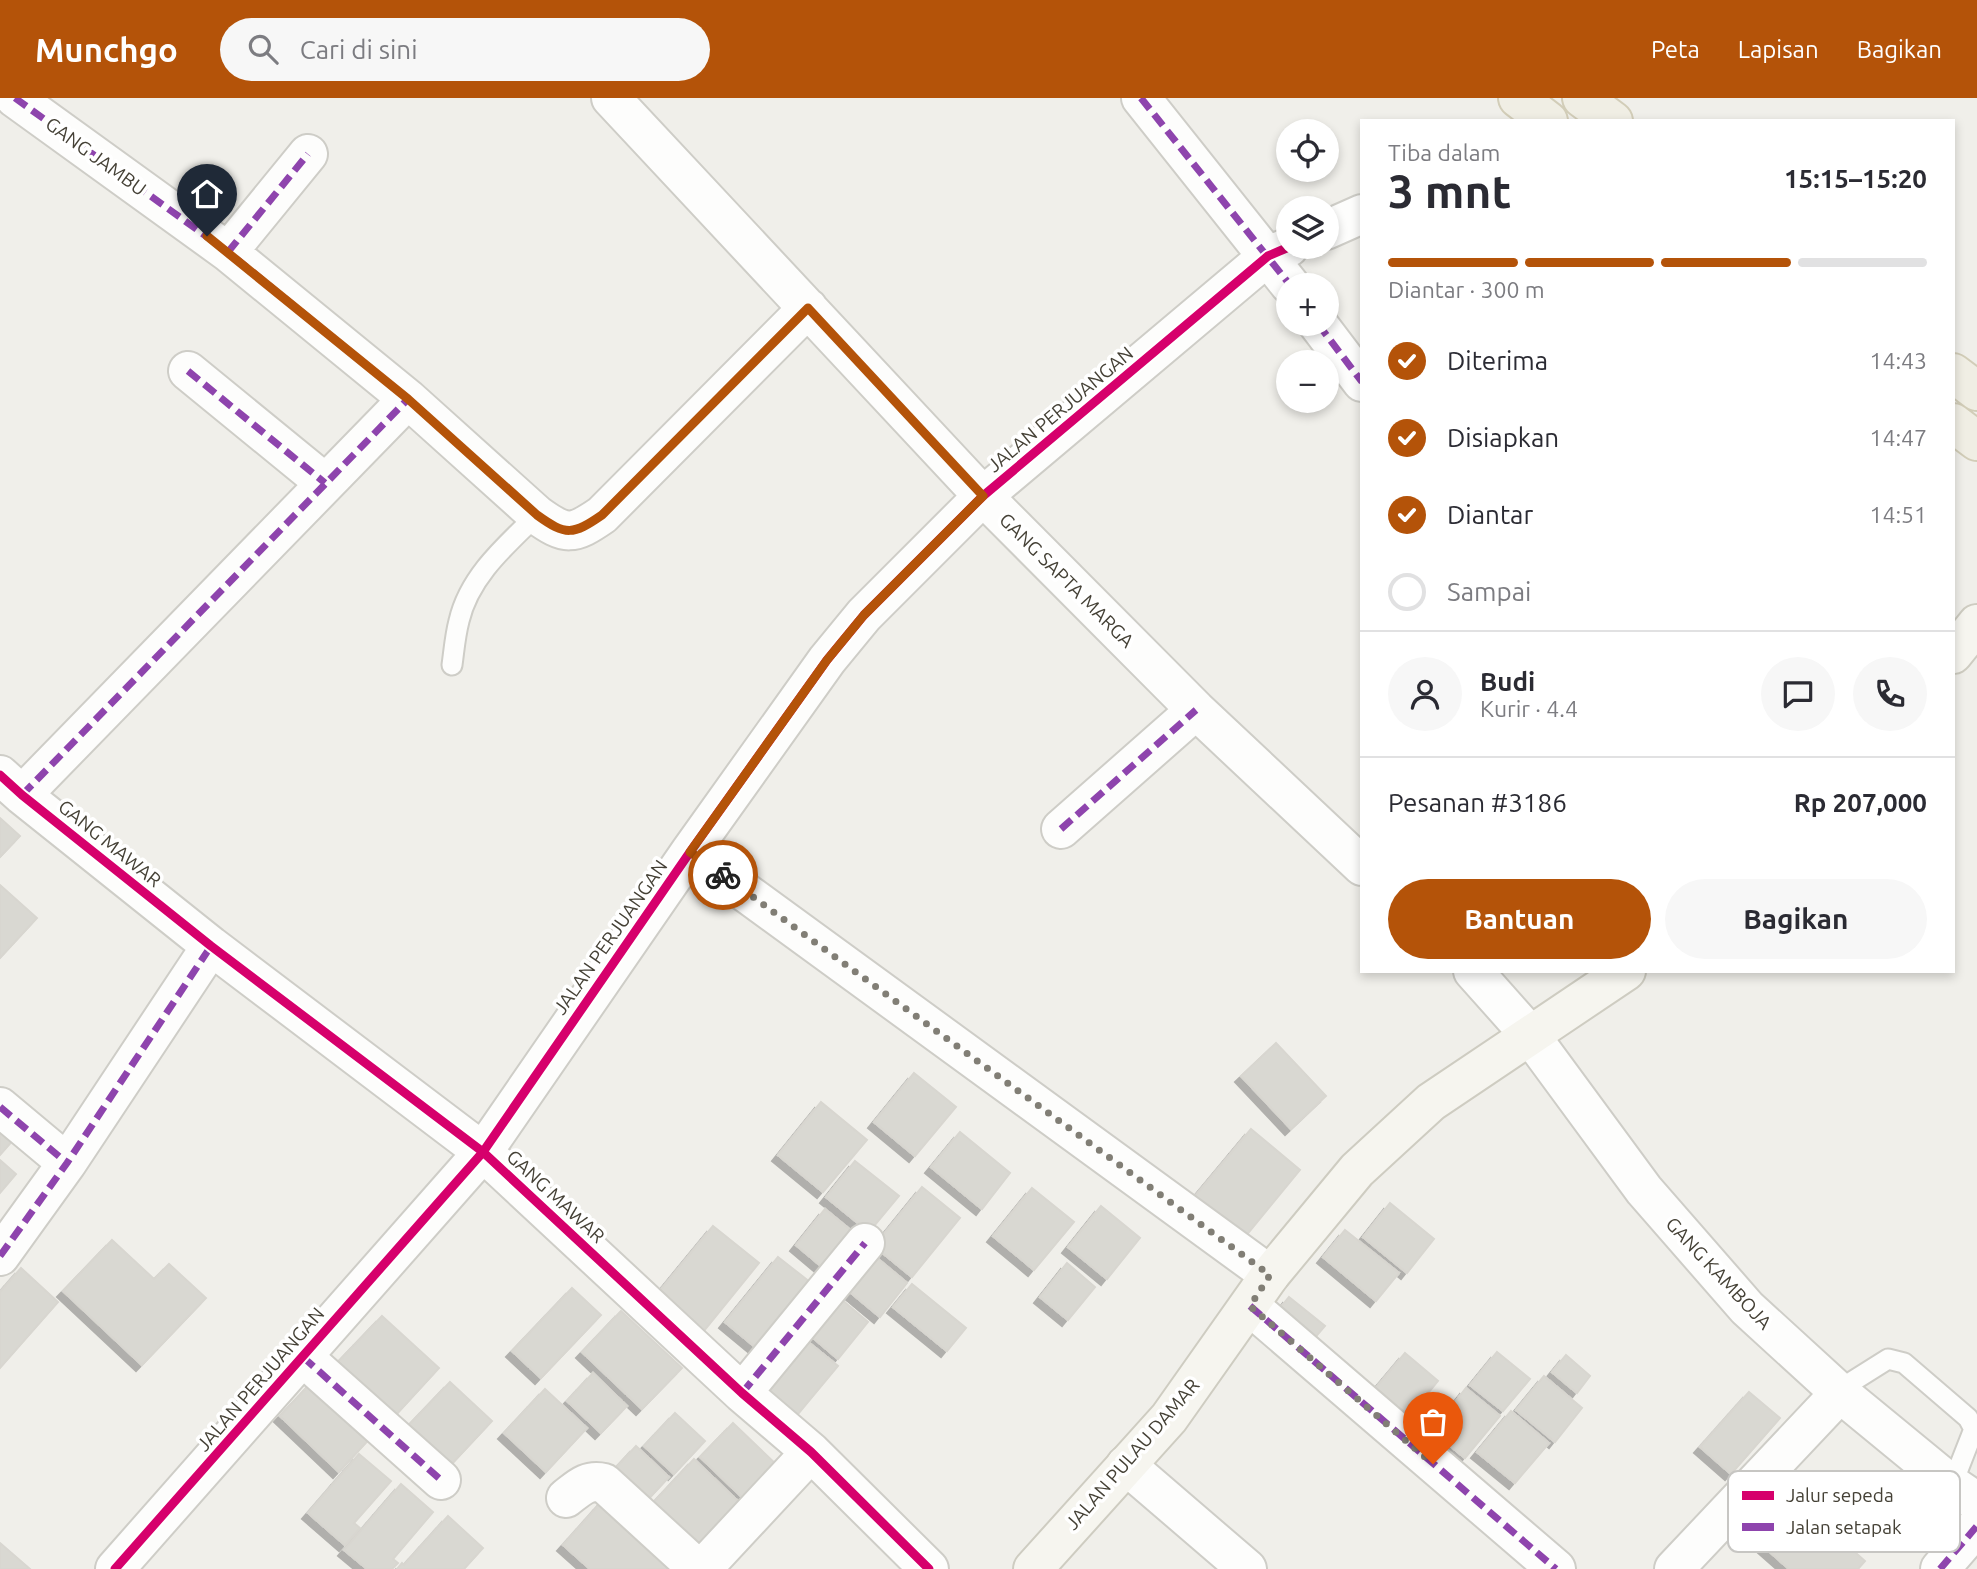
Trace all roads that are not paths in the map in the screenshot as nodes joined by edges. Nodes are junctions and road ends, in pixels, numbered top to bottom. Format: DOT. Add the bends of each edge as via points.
graph roads {
  1 [pos="15,98"];
  2 [pos="611,98"];
  3 [pos="1141,98"];
  4 [pos="1582,98"];
  5 [pos="1610,119"];
  6 [pos="308,154"];
  7 [pos="1360,215"];
  8 [pos="1339,224"];
  9 [pos="228,252"];
  10 [pos="1282,263"];
  11 [pos="808,308"];
  12 [pos="1327,336"];
  13 [pos="188,371"];
  14 [pos="1955,374"];
  15 [pos="1360,379"];
  16 [pos="1977,391"];
  17 [pos="408,399"];
  18 [pos="1955,424"];
  19 [pos="1977,440"];
  20 [pos="325,484"];
  21 [pos="983,496"];
  22 [pos="552,524"];
  23 [pos="1977,624"];
  24 [pos="1955,652"];
  25 [pos="452,665"];
  26 [pos="1196,710"];
  27 [pos="11,785"];
  28 [pos="1061,829"];
  29 [pos="690,852"];
  30 [pos="1360,864"];
  31 [pos="211,946"];
  32 [pos="1475,973"];
  33 [pos="1623,973"];
  34 [pos="1530,1035"];
  35 [pos="0,1107"];
  36 [pos="483,1152"];
  37 [pos="67,1163"];
  38 [pos="865,1243"];
  39 [pos="0,1256"];
  40 [pos="1270,1275"];
  41 [pos="1250,1306"];
  42 [pos="303,1357"];
  43 [pos="742,1393"];
  44 [pos="1840,1393"];
  45 [pos="811,1452"];
  46 [pos="1126,1465"];
  47 [pos="1766,1471"];
  48 [pos="1937,1471"];
  49 [pos="441,1480"];
  50 [pos="1964,1493"];
  51 [pos="566,1498"];
  52 [pos="1728,1512"];
  53 [pos="1977,1526"];
  54 [pos="1960,1546"];
  55 [pos="1955,1552"];
  56 [pos="115,1569"];
  57 [pos="700,1569"];
  58 [pos="929,1569"];
  59 [pos="1033,1569"];
  60 [pos="1247,1569"];
  61 [pos="1556,1569"];
  62 [pos="1674,1569"];
  63 [pos="1940,1569"];
  1 -- 9 [label="street, GANG JAMBU"];
  2 -- 11 [label="street, GANG SAPTA MARGA"];
  3 -- 10 [label="street"];
  4 -- 5 [label="main road"];
  6 -- 9 [label="street"];
  7 -- 8 [label="street"];
  9 -- 17 [label="street, GANG JAMBU"];
  10 -- 21 [label="street, JALAN PERJUANGAN"];
  11 -- 21 [label="street, GANG SAPTA MARGA"];
  11 -- 22 [label="street" via="602,515 584,528"];
  12 -- 15 [label="street"];
  13 -- 20 [label="street"];
  14 -- 16 [label="main road"];
  17 -- 20 [label="street"];
  17 -- 22 [label="street, GANG JAMBU"];
  18 -- 19 [label="main road"];
  20 -- 27 [label="street"];
  21 -- 26 [label="street, GANG SAPTA MARGA"];
  21 -- 29 [label="street, JALAN PERJUANGAN" via="849,633"];
  22 -- 25 [label="lane" via="488,566 469,594 459,621"];
  23 -- 24 [label="street"];
  26 -- 28 [label="street"];
  26 -- 30 [label="street, GANG SAPTA MARGA"];
  27 -- 31 [label="street, GANG MAWAR"];
  29 -- 36 [label="street, JALAN PERJUANGAN"];
  29 -- 40 [label="street"];
  31 -- 36 [label="street, GANG MAWAR"];
  31 -- 37 [label="street"];
  32 -- 34 [label="street"];
  33 -- 34 [label="street, JALAN PULAU DAMAR"];
  34 -- 40 [label="street, JALAN PULAU DAMAR" via="1412,1119 1357,1170"];
  34 -- 44 [label="street, GANG KAMBOJA" via="1653,1200 1747,1308"];
  35 -- 37 [label="street"];
  36 -- 42 [label="street, JALAN PERJUANGAN"];
  36 -- 43 [label="street, GANG MAWAR"];
  37 -- 39 [label="street"];
  38 -- 43 [label="street"];
  40 -- 41 [label="street, JALAN PULAU DAMAR"];
  41 -- 46 [label="street, JALAN PULAU DAMAR" via="1169,1418"];
  41 -- 61 [label="street"];
  42 -- 49 [label="street"];
  42 -- 56 [label="street, JALAN PERJUANGAN"];
  43 -- 45 [label="street, GANG MAWAR"];
  44 -- 47 [label="street"];
  44 -- 48 [label="street, GANG KAMBOJA"];
  44 -- 50 [label="lane" via="1888,1359 1904,1363 1968,1418 1974,1429"];
  45 -- 57 [label="street"];
  45 -- 58 [label="street, GANG MAWAR"];
  46 -- 59 [label="street, JALAN PULAU DAMAR"];
  46 -- 60 [label="street"];
  51 -- 57 [label="street" via="585,1483 604,1483"];
  52 -- 62 [label="street"];
  53 -- 54 [label="street"];
  55 -- 63 [label="street"];
}
